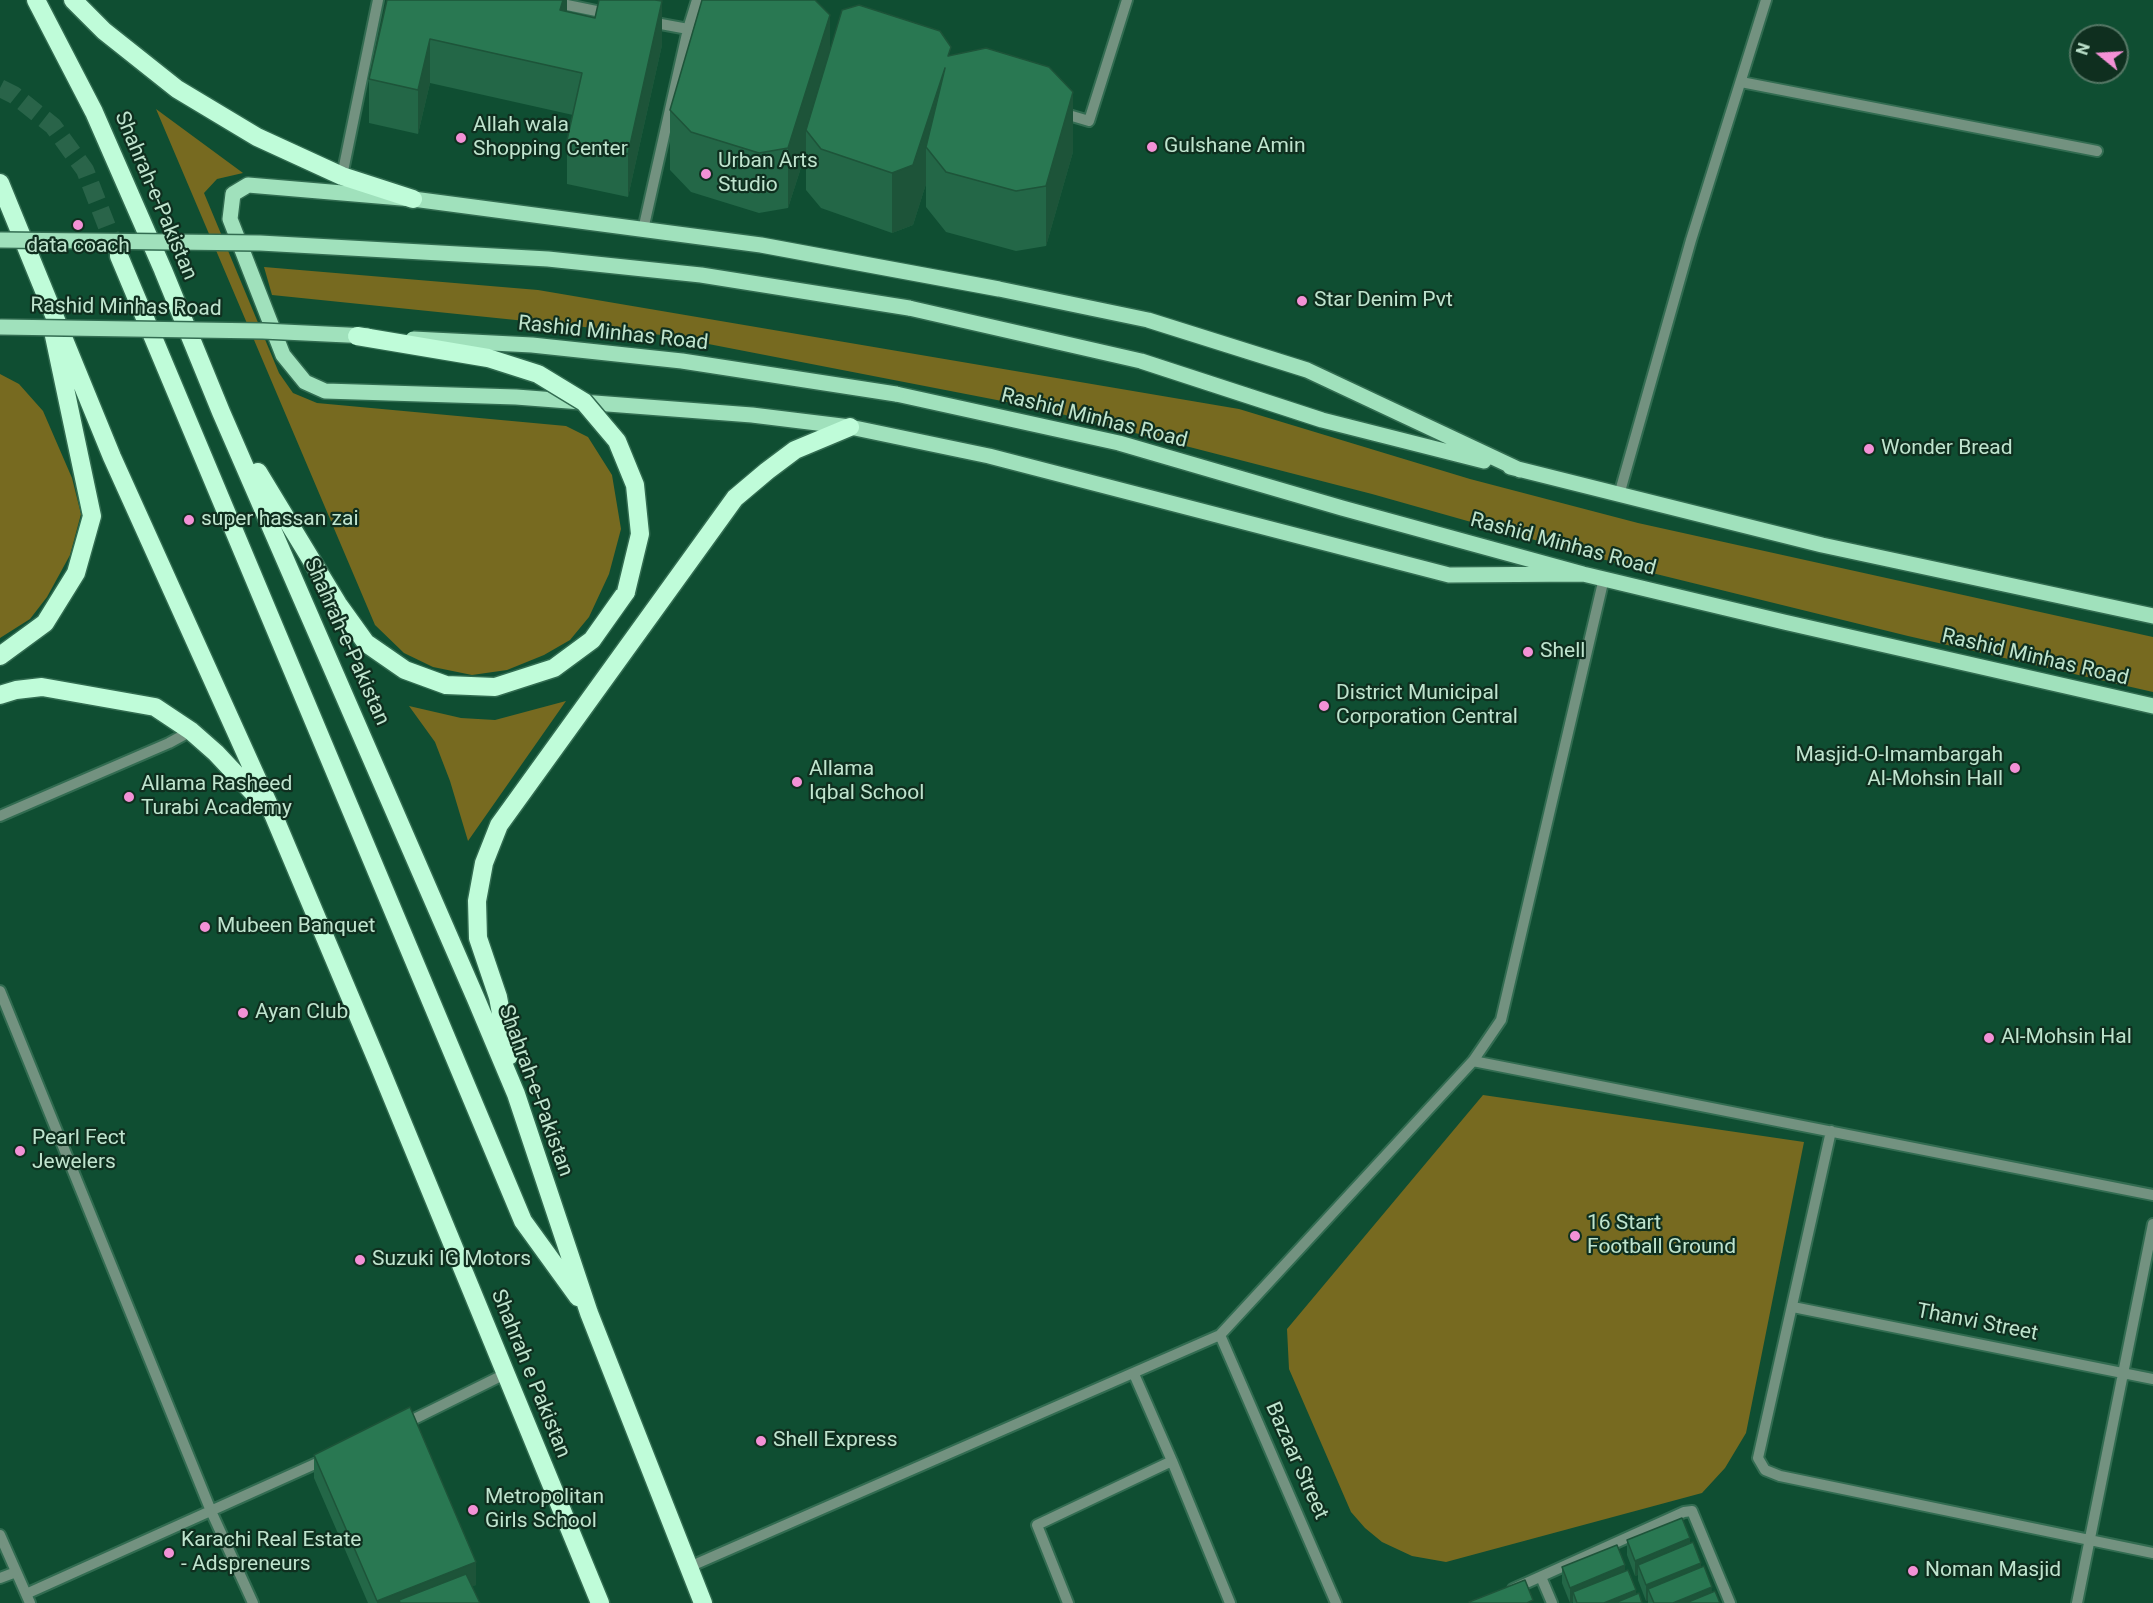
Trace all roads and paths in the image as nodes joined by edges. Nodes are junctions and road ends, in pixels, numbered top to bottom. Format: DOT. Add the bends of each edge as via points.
graph roads {
  1 [pos="36,0"];
  2 [pos="73,0"];
  3 [pos="378,0"];
  4 [pos="543,0"];
  5 [pos="1127,0"];
  6 [pos="1767,0"];
  7 [pos="701,2"];
  8 [pos="621,16"];
  9 [pos="643,20"];
  10 [pos="688,30"];
  11 [pos="1741,82"];
  12 [pos="1055,111"];
  13 [pos="2097,151"];
  14 [pos="342,176"];
  15 [pos="0,183"];
  16 [pos="413,199"];
  17 [pos="642,230"];
  18 [pos="2,240"];
  19 [pos="119,256"];
  20 [pos="43,286"];
  21 [pos="0,327"];
  22 [pos="34,328"];
  23 [pos="0,333"];
  24 [pos="357,336"];
  25 [pos="221,412"];
  26 [pos="850,427"];
  27 [pos="1520,470"];
  28 [pos="1619,495"];
  29 [pos="1583,574"];
  30 [pos="1604,578"];
  31 [pos="2153,616"];
  32 [pos="2,656"];
  33 [pos="0,695"];
  34 [pos="2153,706"];
  35 [pos="191,731"];
  36 [pos="273,814"];
  37 [pos="0,816"];
  38 [pos="0,991"];
  39 [pos="1473,1061"];
  40 [pos="516,1094"];
  41 [pos="1831,1131"];
  42 [pos="2153,1195"];
  43 [pos="2153,1224"];
  44 [pos="1793,1306"];
  45 [pos="589,1313"];
  46 [pos="1220,1335"];
  47 [pos="2123,1372"];
  48 [pos="506,1374"];
  49 [pos="1134,1374"];
  50 [pos="2153,1379"];
  51 [pos="395,1428"];
  52 [pos="341,1452"];
  53 [pos="1172,1461"];
  54 [pos="211,1511"];
  55 [pos="0,1535"];
  56 [pos="2089,1540"];
  57 [pos="2153,1553"];
  58 [pos="689,1567"];
  59 [pos="16,1572"];
  60 [pos="1541,1577"];
  61 [pos="0,1578"];
  62 [pos="1502,1594"];
  63 [pos="28,1598"];
  64 [pos="253,1603"];
  65 [pos="600,1603"];
  66 [pos="703,1603"];
  67 [pos="1068,1603"];
  68 [pos="1230,1603"];
  69 [pos="1336,1603"];
  70 [pos="1552,1603"];
  71 [pos="1730,1603"];
  72 [pos="2077,1603"];
  1 -- 25 [label="highway, Shahrah-e-Pakistan" via="94,112"];
  2 -- 14 [label="highway" via="104,31 177,89 257,137"];
  3 -- 14 [label="street"];
  4 -- 8 [label="street"];
  5 -- 12 [label="street" via="1089,121"];
  6 -- 11 [label="street"];
  7 -- 10 [label="street"];
  9 -- 10 [label="street"];
  10 -- 17 [label="street"];
  11 -- 13 [label="street"];
  11 -- 28 [label="street"];
  14 -- 16 [label="highway"];
  15 -- 20 [label="highway"];
  16 -- 17 [label="main road"];
  16 -- 26 [label="main road" via="248,186 232,194 230,219 283,355 305,382 325,391 516,397 752,415"];
  17 -- 27 [label="main road" via="761,245 1148,320 1307,370"];
  18 -- 27 [label="main road, bridge" via="260,243 548,259 701,275 909,308 1141,361 1322,420"];
  19 -- 45 [label="highway" via="523,1221"];
  20 -- 32 [label="highway" via="92,516 76,573 45,624"];
  20 -- 36 [label="highway" via="112,457"];
  21 -- 22 [label="main road, Rashid Minhas Road, bridge"];
  22 -- 23 [label="highway, bridge"];
  22 -- 24 [label="main road, Rashid Minhas Road, bridge"];
  24 -- 25 [label="highway, bridge" via="488,358 538,374 584,402 616,441 635,485 639,534 626,592 592,640 554,668 495,687 446,685 405,670 366,644"];
  24 -- 29 [label="main road, Rashid Minhas Road, bridge" via="532,345 682,361 896,394 1119,443"];
  25 -- 40 [label="highway, Shahrah-e-Pakistan"];
  26 -- 29 [label="main road" via="989,456 1449,575"];
  26 -- 40 [label="highway" via="795,450 735,498 499,825 484,863 477,901 478,938 498,997"];
  27 -- 28 [label="main road"];
  28 -- 31 [label="main road" via="1822,546"];
  29 -- 30 [label="main road, Rashid Minhas Road"];
  30 -- 34 [label="main road, Rashid Minhas Road"];
  30 -- 39 [label="street" via="1501,1020"];
  33 -- 35 [label="highway" via="42,687 86,694 154,707"];
  35 -- 36 [label="highway"];
  35 -- 37 [label="street"];
  36 -- 48 [label="highway, Shahrah e Pakistan"];
  38 -- 54 [label="street"];
  39 -- 41 [label="street"];
  39 -- 46 [label="street"];
  40 -- 45 [label="highway, Shahrah-e-Pakistan"];
  41 -- 42 [label="street"];
  41 -- 44 [label="street"];
  43 -- 47 [label="street"];
  44 -- 47 [label="street, Thanvi Street"];
  44 -- 56 [label="street" via="1758,1458 1765,1470"];
  45 -- 58 [label="highway"];
  46 -- 49 [label="street"];
  46 -- 69 [label="street, Bazaar Street"];
  47 -- 50 [label="street, Thanvi Street"];
  47 -- 56 [label="street"];
  48 -- 51 [label="street"];
  48 -- 65 [label="highway, Shahrah e Pakistan"];
  49 -- 53 [label="street"];
  49 -- 58 [label="street"];
  52 -- 54 [label="street"];
  53 -- 67 [label="street" via="1036,1525"];
  53 -- 68 [label="street"];
  54 -- 63 [label="street"];
  54 -- 64 [label="street"];
  55 -- 59 [label="street"];
  56 -- 57 [label="street"];
  56 -- 72 [label="street"];
  58 -- 66 [label="highway"];
  59 -- 61 [label="street"];
  59 -- 63 [label="street"];
  60 -- 62 [label="street"];
  60 -- 70 [label="street"];
  60 -- 71 [label="street" via="1692,1511"];
}
